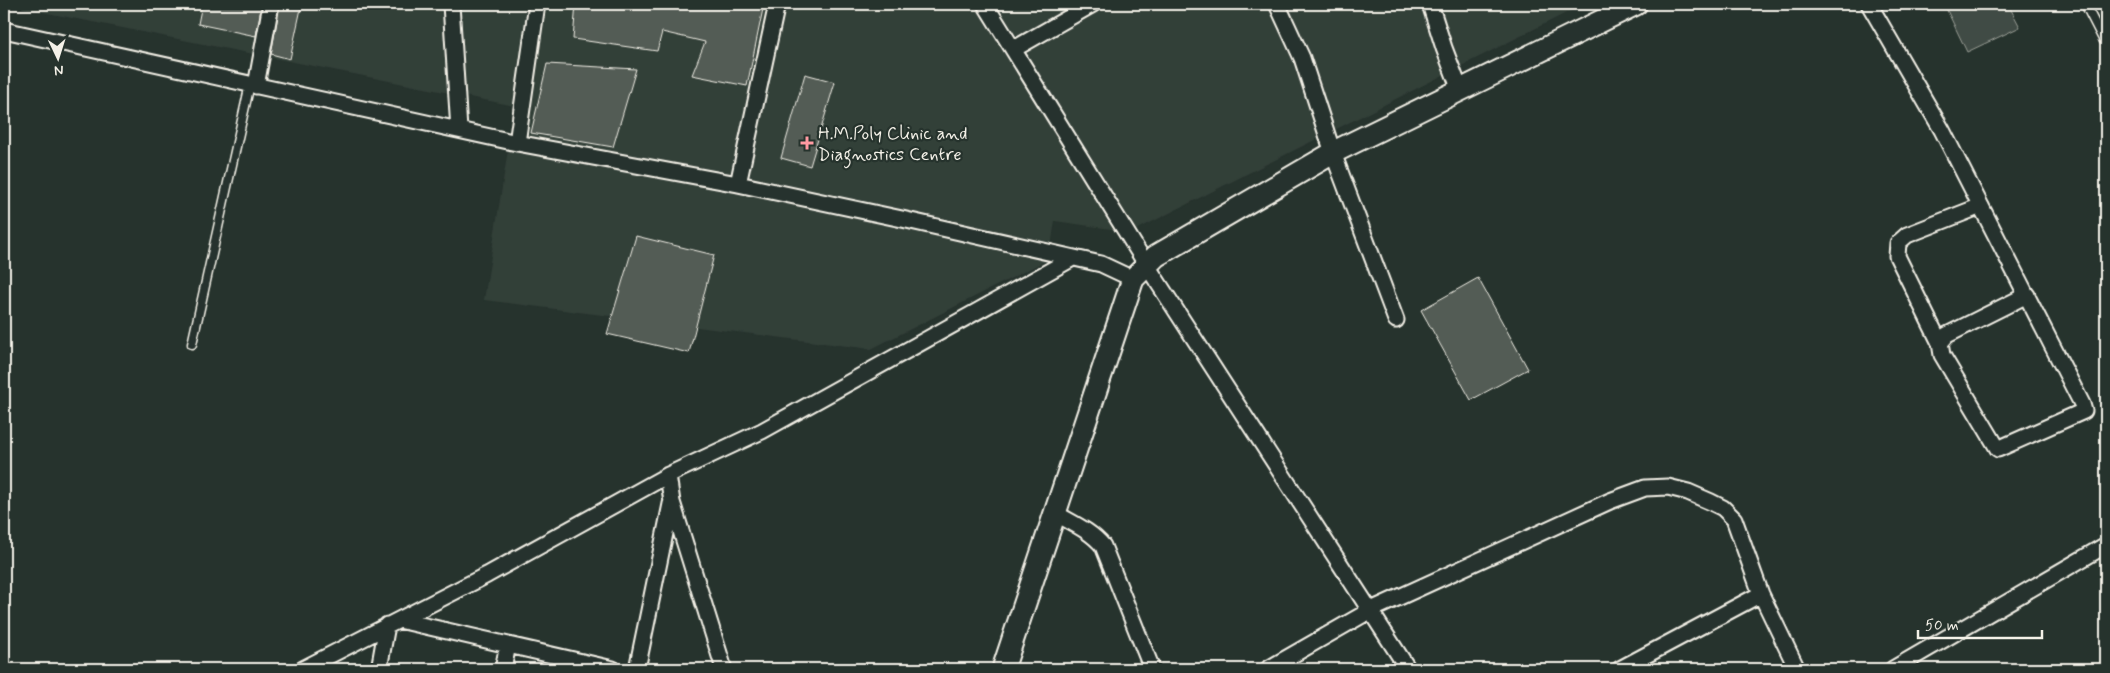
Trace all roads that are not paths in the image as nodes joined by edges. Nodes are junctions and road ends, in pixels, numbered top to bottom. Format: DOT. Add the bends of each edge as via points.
graph roads {
  1 [pos="271,4"];
  2 [pos="451,4"];
  3 [pos="536,4"];
  4 [pos="777,4"];
  5 [pos="985,4"];
  6 [pos="1093,4"];
  7 [pos="1277,4"];
  8 [pos="1430,4"];
  9 [pos="1636,4"];
  10 [pos="1869,4"];
  11 [pos="2085,4"];
  12 [pos="4,30"];
  13 [pos="2104,41"];
  14 [pos="1014,49"];
  15 [pos="253,85"];
  16 [pos="1460,90"];
  17 [pos="459,130"];
  18 [pos="517,144"];
  19 [pos="1333,153"];
  20 [pos="738,184"];
  21 [pos="1981,206"];
  22 [pos="1073,258"];
  23 [pos="1140,271"];
  24 [pos="2027,295"];
  25 [pos="1396,320"];
  26 [pos="1940,343"];
  27 [pos="192,344"];
  28 [pos="668,475"];
  29 [pos="672,502"];
  30 [pos="1055,513"];
  31 [pos="2106,545"];
  32 [pos="1761,594"];
  33 [pos="1371,610"];
  34 [pos="393,623"];
  35 [pos="508,646"];
  36 [pos="1903,667"];
  37 [pos="303,669"];
  38 [pos="378,669"];
  39 [pos="503,669"];
  40 [pos="613,669"];
  41 [pos="637,669"];
  42 [pos="724,669"];
  43 [pos="1003,669"];
  44 [pos="1152,669"];
  45 [pos="1268,669"];
  46 [pos="1408,669"];
  47 [pos="1620,669"];
  48 [pos="1797,669"];
  1 -- 15 [label="street"];
  2 -- 17 [label="street"];
  3 -- 18 [label="street"];
  4 -- 20 [label="street"];
  5 -- 14 [label="street"];
  6 -- 14 [label="street"];
  7 -- 19 [label="street" via="1302,58"];
  8 -- 16 [label="street"];
  9 -- 16 [label="main road"];
  10 -- 21 [label="street" via="1942,130"];
  11 -- 13 [label="lane"];
  12 -- 15 [label="street"];
  14 -- 23 [label="street"];
  15 -- 17 [label="street"];
  15 -- 27 [label="lane"];
  16 -- 19 [label="main road"];
  17 -- 18 [label="street"];
  18 -- 20 [label="street"];
  19 -- 23 [label="main road" via="1156,256"];
  19 -- 25 [label="street"];
  20 -- 22 [label="street"];
  21 -- 24 [label="street"];
  21 -- 26 [label="street" via="1907,235 1898,243 1897,256"];
  22 -- 23 [label="street"];
  22 -- 28 [label="street" via="762,431"];
  23 -- 30 [label="main road"];
  23 -- 33 [label="street"];
  24 -- 26 [label="street" via="1947,335"];
  24 -- 26 [label="street" via="2084,411 1998,449 1942,355"];
  28 -- 29 [label="street"];
  28 -- 34 [label="street"];
  29 -- 41 [label="street"];
  29 -- 42 [label="street"];
  30 -- 43 [label="main road"];
  30 -- 44 [label="street" via="1086,530 1103,546"];
  31 -- 36 [label="street"];
  32 -- 33 [label="street" via="1734,518 1717,505 1688,492 1654,486 1610,500"];
  32 -- 47 [label="street"];
  32 -- 48 [label="street"];
  33 -- 45 [label="street"];
  33 -- 46 [label="street"];
  34 -- 35 [label="street"];
  34 -- 37 [label="street"];
  34 -- 38 [label="street"];
  35 -- 39 [label="street"];
  35 -- 40 [label="street"];
}
